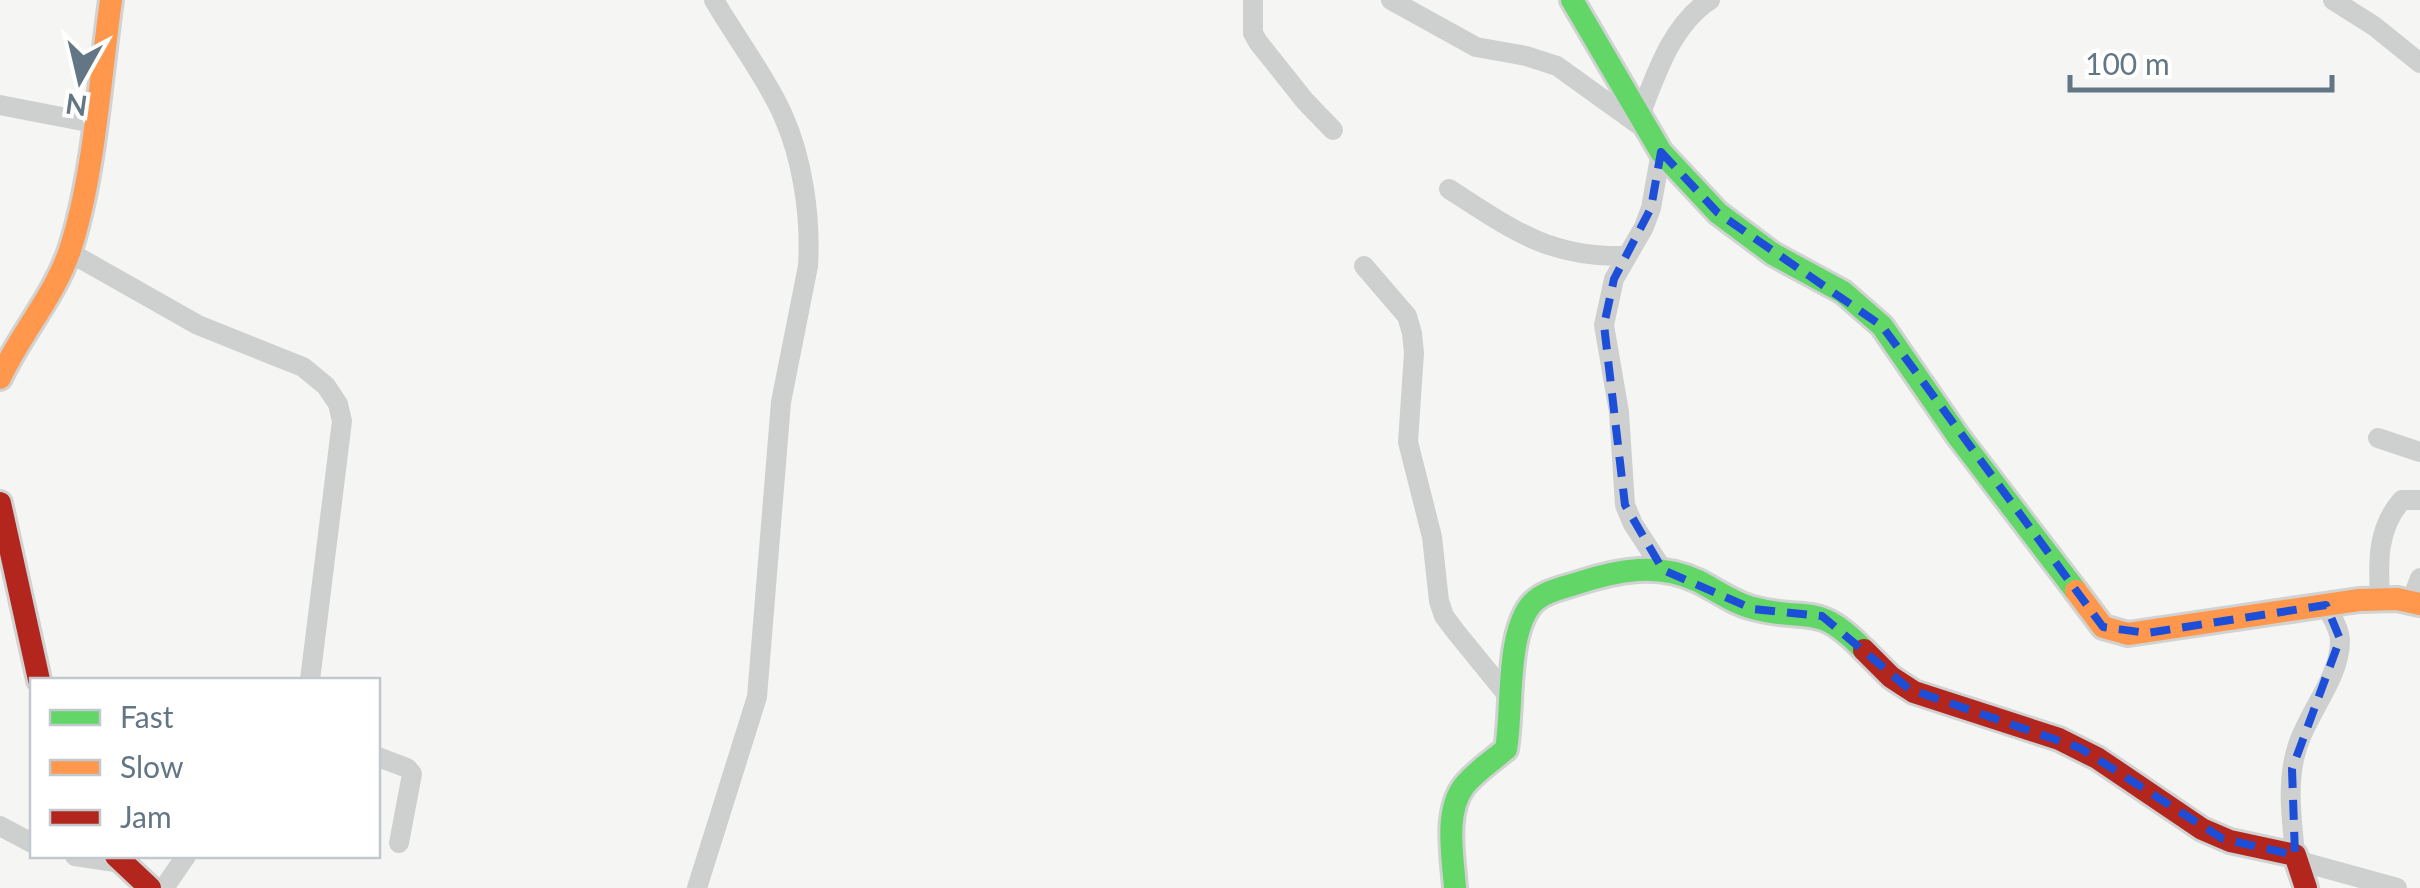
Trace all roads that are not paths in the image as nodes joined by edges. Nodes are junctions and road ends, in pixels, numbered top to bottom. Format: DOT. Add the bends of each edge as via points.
graph roads {
  1 [pos="110,0"];
  2 [pos="714,0"];
  3 [pos="1254,0"];
  4 [pos="1392,0"];
  5 [pos="1572,0"];
  6 [pos="1710,0"];
  7 [pos="2333,0"];
  8 [pos="2420,63"];
  9 [pos="0,105"];
  10 [pos="92,123"];
  11 [pos="1332,130"];
  12 [pos="1649,134"];
  13 [pos="1449,189"];
  14 [pos="69,252"];
  15 [pos="1626,256"];
  16 [pos="1364,266"];
  17 [pos="0,378"];
  18 [pos="2378,438"];
  19 [pos="2420,452"];
  20 [pos="2420,500"];
  21 [pos="1,513"];
  22 [pos="1663,570"];
  23 [pos="2420,578"];
  24 [pos="2380,598"];
  25 [pos="2415,603"];
  26 [pos="2326,605"];
  27 [pos="40,678"];
  28 [pos="310,678"];
  29 [pos="1513,702"];
  30 [pos="380,758"];
  31 [pos="0,826"];
  32 [pos="30,842"];
  33 [pos="399,843"];
  34 [pos="185,858"];
  35 [pos="2297,858"];
  36 [pos="119,859"];
  37 [pos="150,888"];
  38 [pos="164,888"];
  39 [pos="697,888"];
  40 [pos="1456,888"];
  41 [pos="2306,888"];
  42 [pos="2397,888"];
  1 -- 10 [label="street"];
  2 -- 39 [label="street" via="784,117 810,243 780,402 756,697"];
  3 -- 11 [label="street" via="1258,42"];
  4 -- 12 [label="street" via="1476,46 1558,66"];
  5 -- 12 [label="street"];
  6 -- 12 [label="street" via="1684,24 1662,62"];
  7 -- 8 [label="street"];
  9 -- 10 [label="street"];
  10 -- 14 [label="street"];
  12 -- 15 [label="street" via="1648,218"];
  12 -- 26 [label="street" via="1718,213 1773,254 1843,292 1882,326 1956,435 2103,626 2147,633"];
  13 -- 15 [label="street" via="1551,248"];
  14 -- 17 [label="street"];
  14 -- 28 [label="street" via="198,326 303,367 338,404 342,421"];
  15 -- 22 [label="street" via="1604,325 1619,412 1622,488 1633,524"];
  16 -- 29 [label="street" via="1406,316 1412,334 1408,442 1444,616"];
  18 -- 19 [label="street"];
  20 -- 24 [label="street" via="2402,500 2385,529"];
  21 -- 27 [label="street"];
  22 -- 29 [label="street" via="1625,569 1534,598 1519,633"];
  22 -- 35 [label="street" via="1753,608 1822,616 1908,690 2051,735 2223,839"];
  23 -- 25 [label="street"];
  24 -- 25 [label="street"];
  24 -- 26 [label="street"];
  26 -- 35 [label="street" via="2340,639 2292,769"];
  29 -- 40 [label="street" via="1506,748 1466,782 1453,810"];
  30 -- 33 [label="street" via="412,774"];
  31 -- 32 [label="street"];
  34 -- 38 [label="street"];
  35 -- 41 [label="street"];
  35 -- 42 [label="street"];
  36 -- 37 [label="street"];
}
